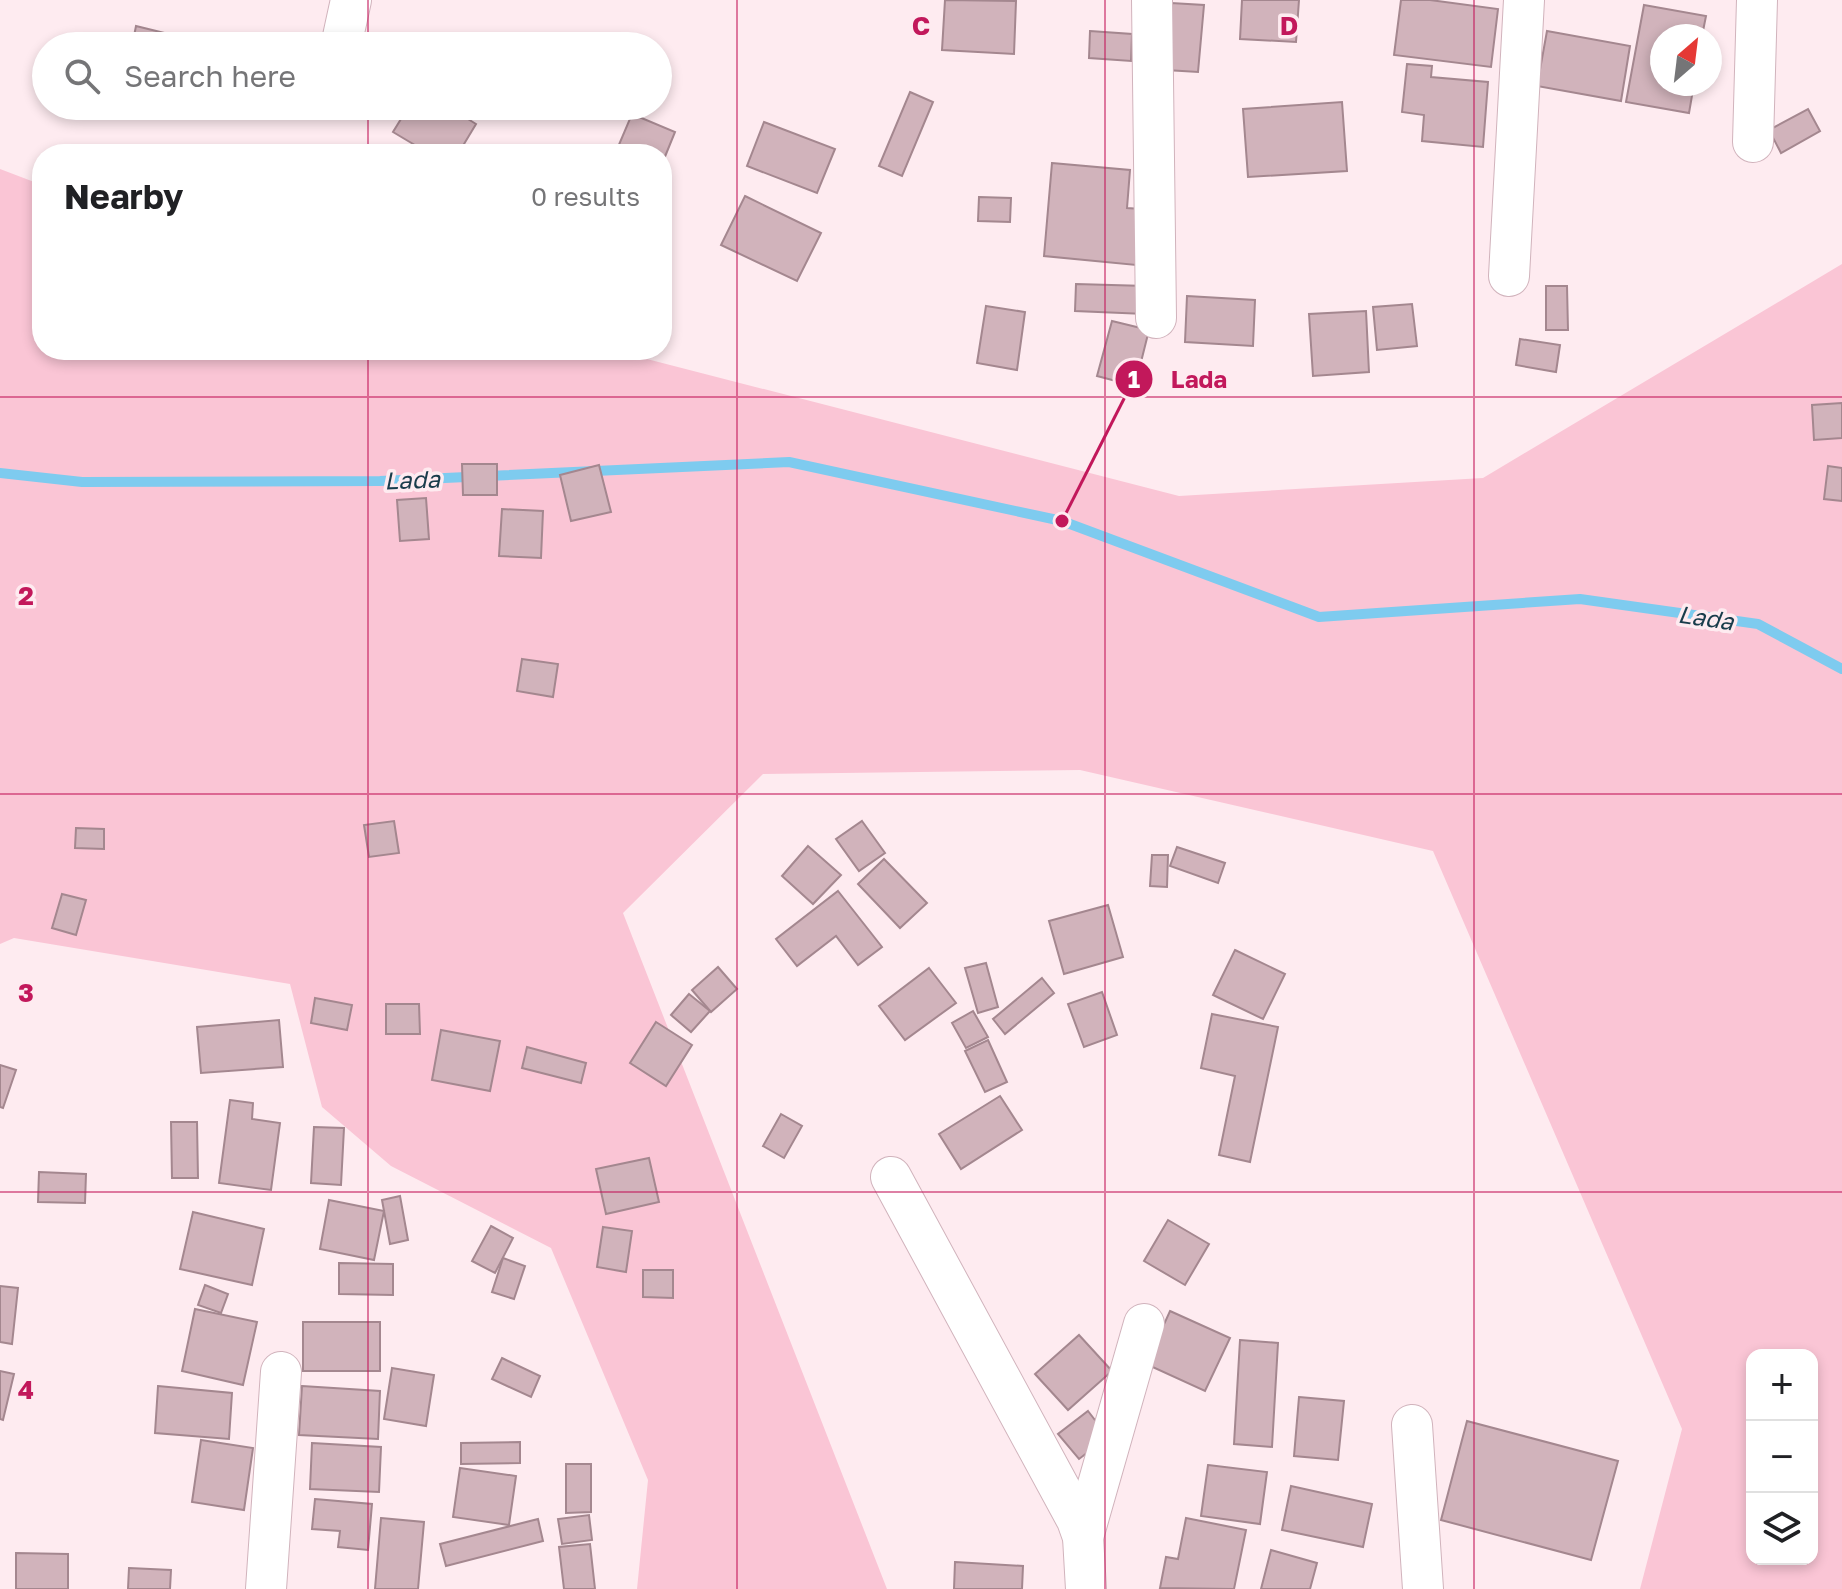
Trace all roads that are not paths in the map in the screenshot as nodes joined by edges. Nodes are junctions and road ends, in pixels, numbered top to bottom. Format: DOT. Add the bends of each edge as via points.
graph roads {
  1 [pos="351,0"];
  2 [pos="1152,0"];
  3 [pos="1524,0"];
  4 [pos="1757,0"];
  5 [pos="344,32"];
  6 [pos="1753,142"];
  7 [pos="1509,276"];
  8 [pos="1156,318"];
  9 [pos="891,1177"];
  10 [pos="1144,1324"];
  11 [pos="281,1372"];
  12 [pos="1412,1425"];
  13 [pos="1083,1537"];
  14 [pos="266,1589"];
  15 [pos="1086,1589"];
  16 [pos="1423,1589"];
  1 -- 5 [label="street"];
  2 -- 8 [label="street"];
  3 -- 7 [label="street"];
  4 -- 6 [label="street"];
  9 -- 13 [label="street"];
  10 -- 13 [label="street"];
  11 -- 14 [label="street"];
  12 -- 16 [label="street"];
  13 -- 15 [label="street"];
}
